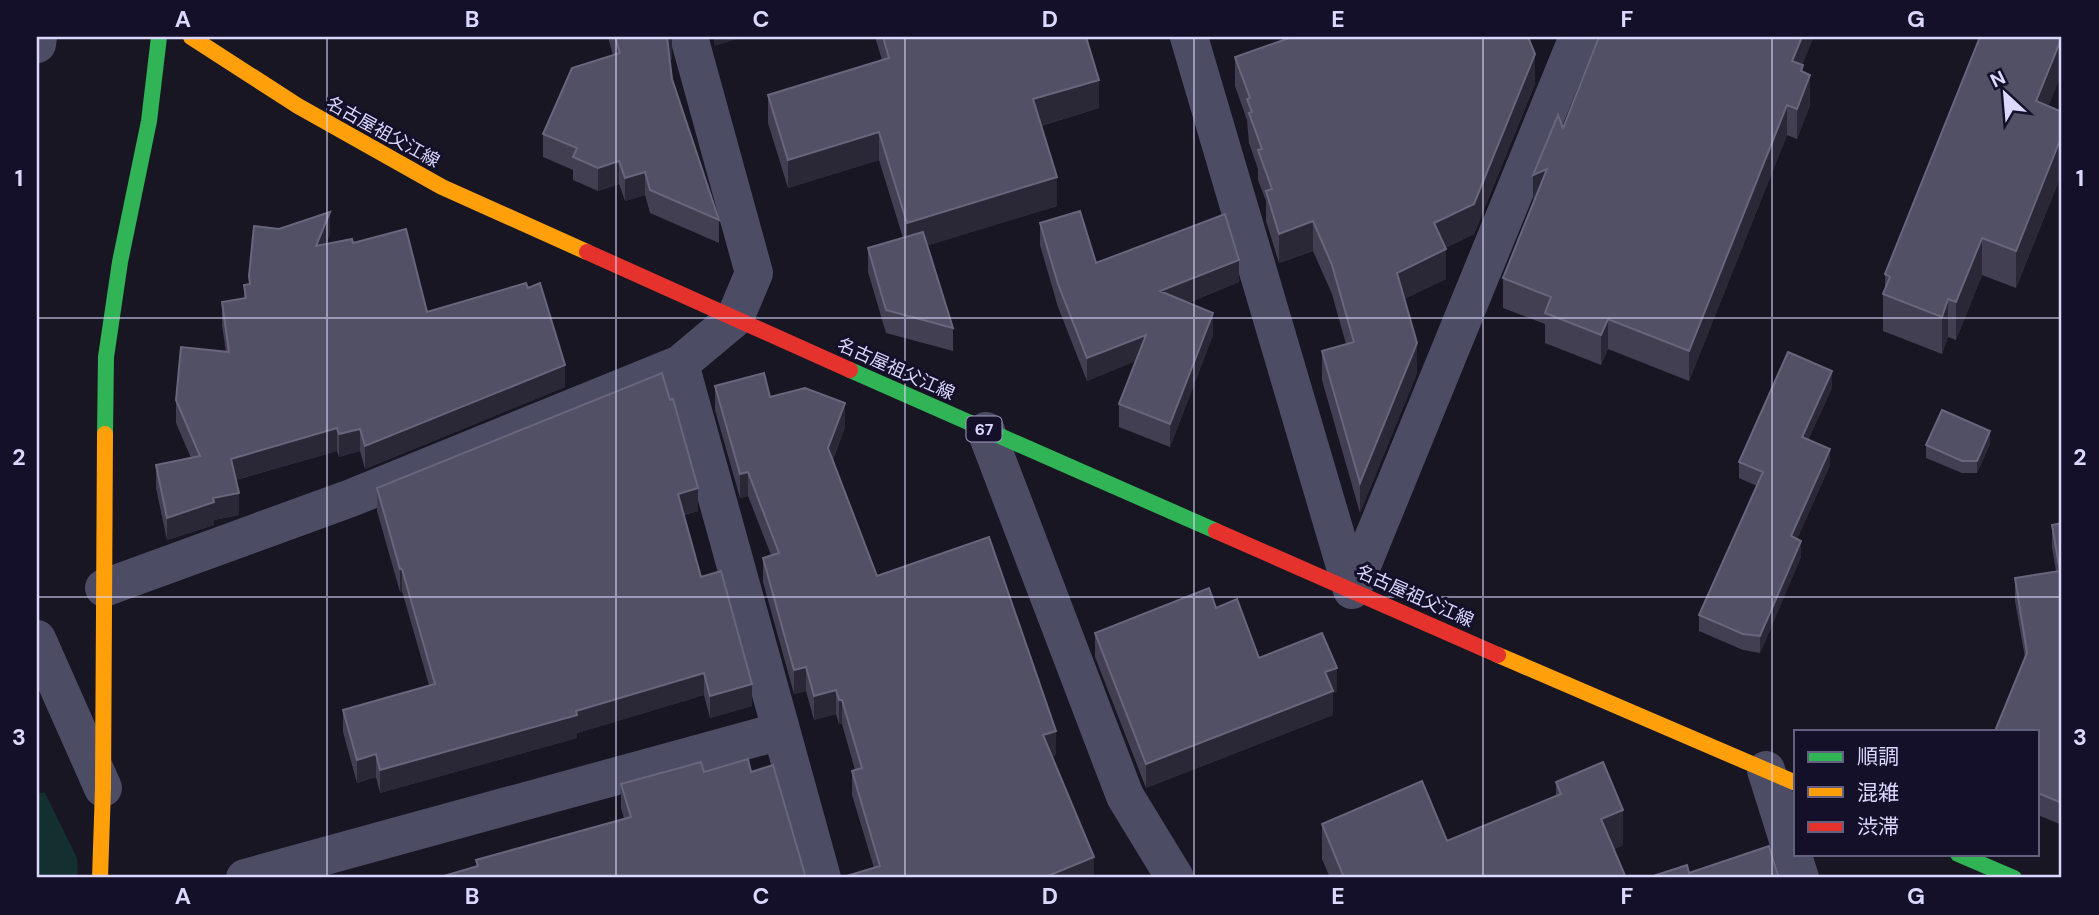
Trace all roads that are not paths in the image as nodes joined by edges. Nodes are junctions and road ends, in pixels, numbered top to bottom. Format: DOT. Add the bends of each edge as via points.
graph roads {
  1 [pos="38,37"];
  2 [pos="159,37"];
  3 [pos="191,37"];
  4 [pos="689,37"];
  5 [pos="1189,37"];
  6 [pos="1578,37"];
  7 [pos="37,44"];
  8 [pos="735,318"];
  9 [pos="680,364"];
  10 [pos="986,430"];
  11 [pos="104,588"];
  12 [pos="1352,590"];
  13 [pos="37,639"];
  14 [pos="781,731"];
  15 [pos="1781,776"];
  16 [pos="103,788"];
  17 [pos="1794,846"];
  18 [pos="1796,856"];
  19 [pos="1963,856"];
  20 [pos="100,878"];
  21 [pos="245,878"];
  22 [pos="822,878"];
  23 [pos="1175,878"];
  24 [pos="1800,878"];
  25 [pos="2014,878"];
  1 -- 7 [label="street"];
  2 -- 11 [label="main road" via="149,121 106,357"];
  3 -- 8 [label="main road, 名古屋祖父江線 / 67" via="298,106 442,187"];
  4 -- 8 [label="street" via="754,273"];
  5 -- 12 [label="street"];
  6 -- 12 [label="street"];
  8 -- 9 [label="street"];
  8 -- 10 [label="main road, 名古屋祖父江線 / 67"];
  9 -- 11 [label="street" via="351,498"];
  9 -- 14 [label="street"];
  10 -- 12 [label="main road, 名古屋祖父江線 / 67"];
  10 -- 23 [label="street" via="1125,796"];
  11 -- 16 [label="main road"];
  12 -- 15 [label="main road, 名古屋祖父江線 / 67"];
  13 -- 16 [label="street"];
  14 -- 21 [label="street"];
  14 -- 22 [label="street"];
  15 -- 17 [label="street"];
  16 -- 20 [label="main road"];
  18 -- 24 [label="street"];
  19 -- 25 [label="main road"];
}
